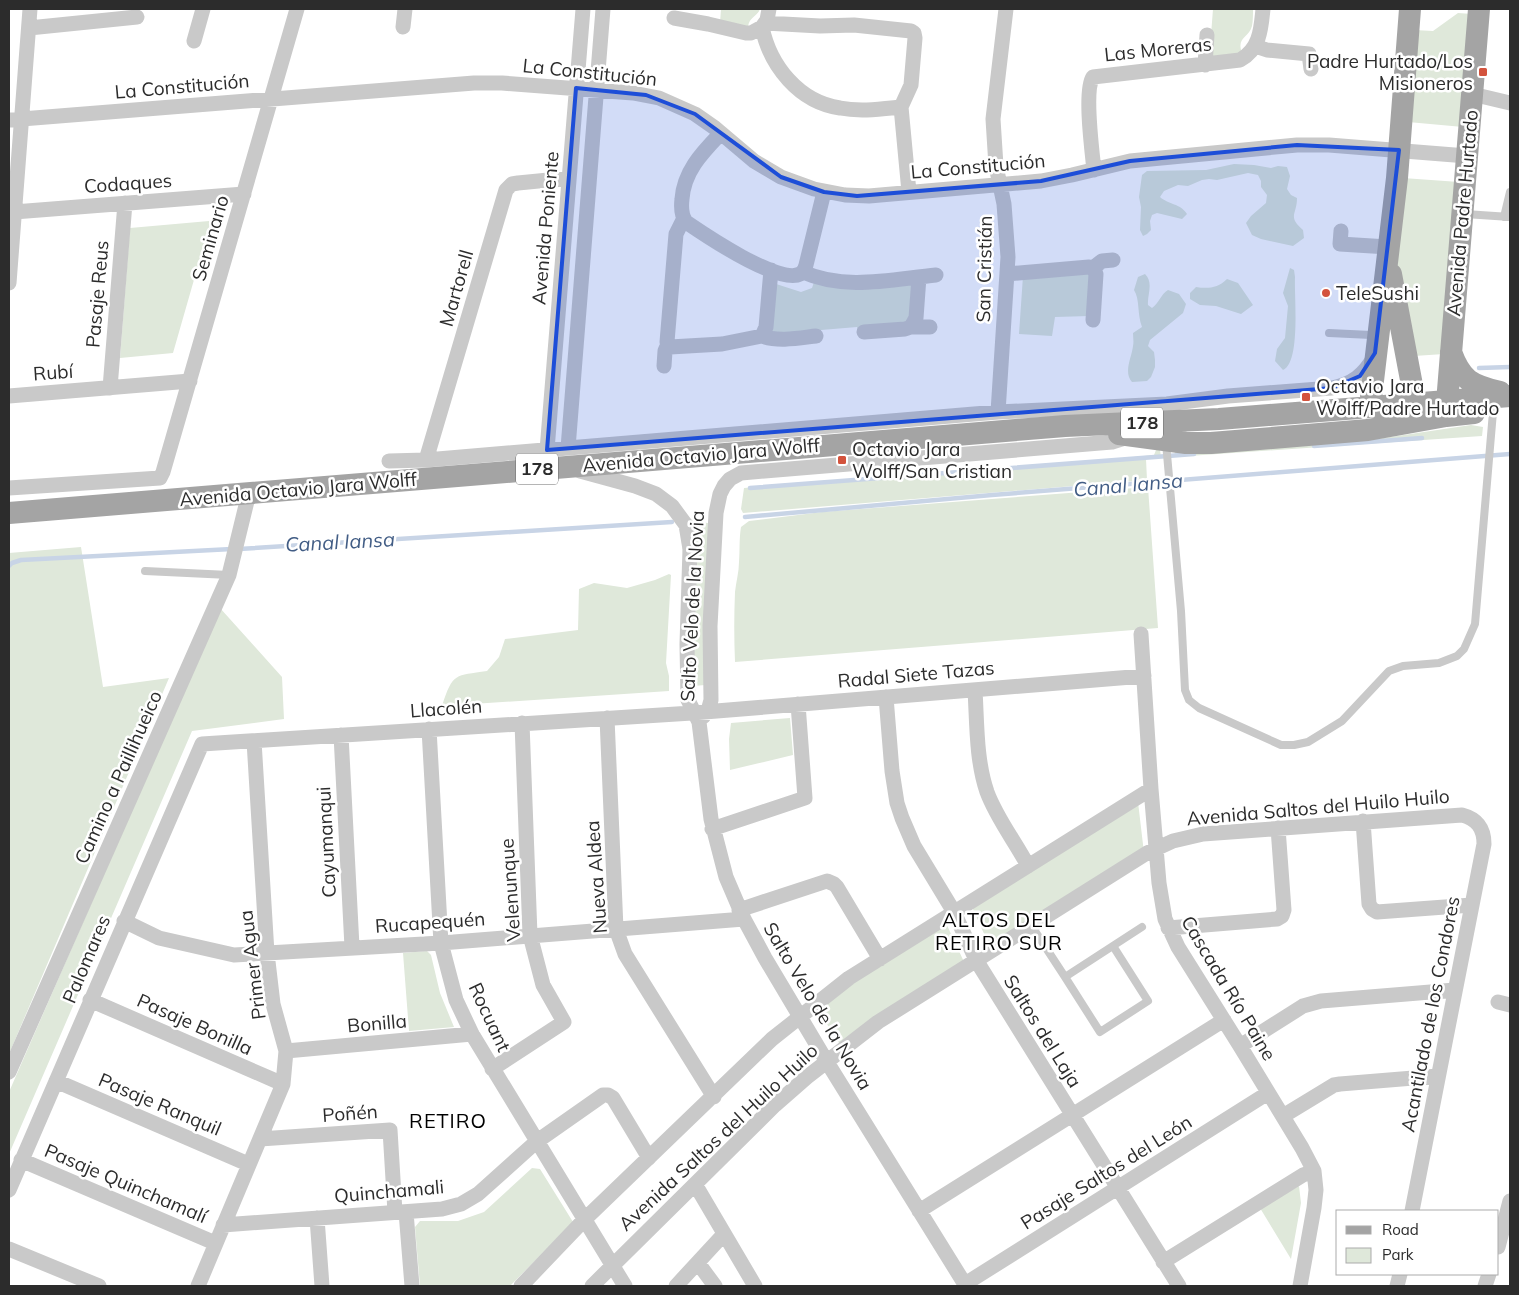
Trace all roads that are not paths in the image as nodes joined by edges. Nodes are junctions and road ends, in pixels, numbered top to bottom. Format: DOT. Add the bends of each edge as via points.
graph roads {
  1 [pos="30,9"];
  2 [pos="203,9"];
  3 [pos="296,9"];
  4 [pos="405,9"];
  5 [pos="582,9"];
  6 [pos="603,9"];
  7 [pos="1006,9"];
  8 [pos="1263,9"];
  9 [pos="1410,9"];
  10 [pos="1478,9"];
  11 [pos="137,17"];
  12 [pos="674,18"];
  13 [pos="766,20"];
  14 [pos="403,27"];
  15 [pos="29,28"];
  16 [pos="1207,35"];
  17 [pos="194,41"];
  18 [pos="1255,46"];
  19 [pos="1204,65"];
  20 [pos="1311,69"];
  21 [pos="576,88"];
  22 [pos="597,90"];
  23 [pos="1472,94"];
  24 [pos="271,99"];
  25 [pos="1510,103"];
  26 [pos="901,107"];
  27 [pos="15,120"];
  28 [pos="721,133"];
  29 [pos="1399,150"];
  30 [pos="1467,156"];
  31 [pos="1094,170"];
  32 [pos="569,178"];
  33 [pos="1000,185"];
  34 [pos="824,192"];
  35 [pos="909,192"];
  36 [pos="1510,192"];
  37 [pos="244,194"];
  38 [pos="125,203"];
  39 [pos="13,208"];
  40 [pos="1462,213"];
  41 [pos="1507,217"];
  42 [pos="684,218"];
  43 [pos="1341,231"];
  44 [pos="1388,250"];
  45 [pos="1113,260"];
  46 [pos="1093,268"];
  47 [pos="771,270"];
  48 [pos="803,272"];
  49 [pos="1007,274"];
  50 [pos="936,275"];
  51 [pos="919,277"];
  52 [pos="9,283"];
  53 [pos="1093,320"];
  54 [pos="912,327"];
  55 [pos="930,327"];
  56 [pos="864,332"];
  57 [pos="1329,333"];
  58 [pos="762,336"];
  59 [pos="816,336"];
  60 [pos="1378,340"];
  61 [pos="668,344"];
  62 [pos="1451,351"];
  63 [pos="664,366"];
  64 [pos="190,381"];
  65 [pos="110,388"];
  66 [pos="1510,395"];
  67 [pos="9,396"];
  68 [pos="1370,406"];
  69 [pos="1446,409"];
  70 [pos="1501,411"];
  71 [pos="998,412"];
  72 [pos="1418,412"];
  73 [pos="1065,426"];
  74 [pos="1132,436"];
  75 [pos="1165,440"];
  76 [pos="547,450"];
  77 [pos="566,457"];
  78 [pos="426,460"];
  79 [pos="389,461"];
  80 [pos="160,478"];
  81 [pos="9,488"];
  82 [pos="249,493"];
  83 [pos="9,513"];
  84 [pos="145,571"];
  85 [pos="230,575"];
  86 [pos="1141,634"];
  87 [pos="1144,676"];
  88 [pos="975,690"];
  89 [pos="886,697"];
  90 [pos="798,704"];
  91 [pos="698,715"];
  92 [pos="607,718"];
  93 [pos="522,723"];
  94 [pos="429,730"];
  95 [pos="340,735"];
  96 [pos="254,741"];
  97 [pos="202,744"];
  98 [pos="1151,789"];
  99 [pos="1363,821"];
  100 [pos="1480,826"];
  101 [pos="1278,828"];
  102 [pos="712,829"];
  103 [pos="1157,848"];
  104 [pos="1028,866"];
  105 [pos="1472,904"];
  106 [pos="954,912"];
  107 [pos="742,915"];
  108 [pos="124,921"];
  109 [pos="1031,925"];
  110 [pos="1142,927"];
  111 [pos="1168,928"];
  112 [pos="616,929"];
  113 [pos="530,935"];
  114 [pos="441,943"];
  115 [pos="1113,946"];
  116 [pos="352,947"];
  117 [pos="267,953"];
  118 [pos="880,959"];
  119 [pos="976,960"];
  120 [pos="1064,977"];
  121 [pos="1455,990"];
  122 [pos="90,1000"];
  123 [pos="800,1016"];
  124 [pos="1224,1020"];
  125 [pos="472,1034"];
  126 [pos="1240,1046"];
  127 [pos="286,1051"];
  128 [pos="827,1062"];
  129 [pos="492,1068"];
  130 [pos="9,1072"];
  131 [pos="1438,1076"];
  132 [pos="56,1081"];
  133 [pos="283,1084"];
  134 [pos="1268,1093"];
  135 [pos="714,1096"];
  136 [pos="1072,1115"];
  137 [pos="1283,1116"];
  138 [pos="260,1139"];
  139 [pos="536,1142"];
  140 [pos="650,1158"];
  141 [pos="21,1160"];
  142 [pos="248,1164"];
  143 [pos="1314,1171"];
  144 [pos="695,1184"];
  145 [pos="1118,1188"];
  146 [pos="9,1190"];
  147 [pos="1510,1207"];
  148 [pos="1412,1210"];
  149 [pos="919,1211"];
  150 [pos="401,1212"];
  151 [pos="317,1218"];
  152 [pos="584,1220"];
  153 [pos="223,1225"];
  154 [pos="724,1234"];
  155 [pos="215,1243"];
  156 [pos="1499,1244"];
  157 [pos="9,1249"];
  158 [pos="1163,1262"];
  159 [pos="698,1263"];
  160 [pos="612,1265"];
  161 [pos="966,1285"];
  162 [pos="99,1286"];
  163 [pos="198,1286"];
  164 [pos="322,1286"];
  165 [pos="412,1286"];
  166 [pos="521,1286"];
  167 [pos="592,1286"];
  168 [pos="625,1286"];
  169 [pos="676,1286"];
  170 [pos="715,1286"];
  171 [pos="756,1286"];
  172 [pos="1179,1286"];
  173 [pos="1300,1286"];
  1 -- 15 [label="street"];
  2 -- 17 [label="street"];
  3 -- 24 [label="street, Seminario"];
  4 -- 14 [label="street"];
  5 -- 21 [label="street, Avenida Poniente"];
  6 -- 22 [label="street"];
  7 -- 33 [label="street, San Cristián" via="993,119"];
  8 -- 18 [label="street"];
  9 -- 29 [label="main road"];
  10 -- 23 [label="main road, Avenida Padre Hurtado"];
  11 -- 15 [label="street"];
  12 -- 13 [label="street" via="746,33 751,33"];
  13 -- 26 [label="street" via="768,48 778,66 810,98 850,110"];
  13 -- 26 [label="street" via="911,31 914,33 911,85"];
  15 -- 27 [label="street"];
  16 -- 19 [label="street"];
  18 -- 19 [label="street, Las Moreras" via="1236,62"];
  18 -- 20 [label="street" via="1309,54"];
  19 -- 31 [label="street, Las Moreras" via="1093,77 1089,116"];
  21 -- 22 [label="street, La Constitución"];
  21 -- 24 [label="street, La Constitución" via="487,82"];
  21 -- 32 [label="street, Avenida Poniente"];
  22 -- 28 [label="street, La Constitución" via="634,93 670,102 695,114"];
  22 -- 77 [label="street"];
  23 -- 25 [label="street"];
  23 -- 30 [label="main road, Avenida Padre Hurtado"];
  24 -- 27 [label="street, La Constitución"];
  24 -- 37 [label="street, Seminario"];
  26 -- 35 [label="street"];
  27 -- 39 [label="street"];
  28 -- 34 [label="street, La Constitución" via="762,166 791,181"];
  28 -- 42 [label="street" via="698,158 687,177 681,206"];
  29 -- 30 [label="street, La Constitución"];
  29 -- 31 [label="street, La Constitución" via="1297,145 1130,161"];
  29 -- 44 [label="main road"];
  30 -- 40 [label="main road, Avenida Padre Hurtado"];
  31 -- 33 [label="street, La Constitución"];
  32 -- 76 [label="street, Avenida Poniente"];
  32 -- 78 [label="street, Martorell" via="515,183 506,190"];
  33 -- 35 [label="street, La Constitución"];
  33 -- 49 [label="street, San Cristián"];
  34 -- 35 [label="street, La Constitución" via="857,196"];
  34 -- 48 [label="street"];
  36 -- 41 [label="lane"];
  37 -- 38 [label="street, Codaques"];
  37 -- 64 [label="street, Seminario"];
  38 -- 39 [label="street, Codaques"];
  38 -- 65 [label="street, Pasaje Reus"];
  39 -- 52 [label="street"];
  40 -- 41 [label="lane"];
  40 -- 62 [label="main road, Avenida Padre Hurtado"];
  42 -- 47 [label="street" via="727,249"];
  42 -- 61 [label="street" via="676,234"];
  43 -- 44 [label="street" via="1340,244"];
  44 -- 60 [label="main road"];
  44 -- 72 [label="main road"];
  45 -- 46 [label="street" via="1102,261"];
  46 -- 49 [label="street"];
  46 -- 53 [label="street" via="1096,274"];
  47 -- 48 [label="street" via="794,276"];
  47 -- 58 [label="street" via="766,326"];
  48 -- 51 [label="street" via="844,282"];
  49 -- 71 [label="street, San Cristián"];
  50 -- 51 [label="street"];
  51 -- 54 [label="street" via="916,318"];
  54 -- 55 [label="street"];
  54 -- 56 [label="street"];
  57 -- 60 [label="lane" via="1371,336"];
  58 -- 59 [label="street" via="780,339"];
  58 -- 61 [label="street" via="722,344 674,348"];
  60 -- 68 [label="main road"];
  60 -- 71 [label="street, Avenida Octavio Jara Wolff" via="1370,363 1360,376 1332,388 1167,404"];
  61 -- 63 [label="street"];
  62 -- 66 [label="main road" via="1458,370 1468,380"];
  62 -- 69 [label="main road, Avenida Padre Hurtado"];
  64 -- 65 [label="street, Rubí"];
  64 -- 80 [label="street, Seminario"];
  65 -- 67 [label="street, Rubí"];
  66 -- 69 [label="main road, Avenida Octavio Jara Wolff / 178"];
  68 -- 72 [label="main road, Avenida Octavio Jara Wolff / 178"];
  68 -- 73 [label="main road, Avenida Octavio Jara Wolff / 178" via="1219,419"];
  69 -- 70 [label="main road, 178"];
  69 -- 72 [label="main road, Avenida Octavio Jara Wolff / 178"];
  70 -- 75 [label="lane" via="1475,624 1464,650 1439,663 1403,666 1389,671 1342,721 1308,742 1294,745 1281,745 1199,708 1189,700 1185,690"];
  71 -- 77 [label="street, Avenida Octavio Jara Wolff"];
  72 -- 75 [label="main road, Avenida Octavio Jara Wolff / 178" via="1368,430 1211,443"];
  73 -- 74 [label="main road, Avenida Octavio Jara Wolff / 178" via="1081,431"];
  73 -- 77 [label="main road, Avenida Octavio Jara Wolff / 178"];
  74 -- 75 [label="main road, Avenida Octavio Jara Wolff / 178"];
  74 -- 91 [label="street, Salto Velo de la Novia" via="1112,442 741,473 730,479 720,494 716,513 710,626 711,700"];
  76 -- 77 [label="street, Avenida Octavio Jara Wolff"];
  76 -- 78 [label="street, Avenida Octavio Jara Wolff"];
  77 -- 82 [label="main road, Avenida Octavio Jara Wolff / 178"];
  77 -- 91 [label="street, Salto Velo de la Novia" via="656,494 676,510 686,525 690,541 688,700"];
  78 -- 79 [label="street, Avenida Octavio Jara Wolff"];
  80 -- 81 [label="street, Avenida Octavio Jara Wolff"];
  82 -- 83 [label="main road, Avenida Octavio Jara Wolff / 178"];
  82 -- 85 [label="street, Camino a Paillihueico"];
  84 -- 85 [label="lane"];
  85 -- 130 [label="street, Camino a Paillihueico"];
  86 -- 87 [label="street, Cascada Río Paine"];
  87 -- 88 [label="street, Radal Siete Tazas"];
  87 -- 98 [label="street, Cascada Río Paine"];
  88 -- 89 [label="street, Radal Siete Tazas"];
  88 -- 104 [label="street" via="980,758 987,792"];
  89 -- 90 [label="street, Radal Siete Tazas"];
  89 -- 106 [label="street, Saltos del Laja" via="897,803 914,846"];
  90 -- 91 [label="street, Radal Siete Tazas"];
  90 -- 102 [label="street" via="805,798"];
  91 -- 92 [label="street, Llacolén"];
  91 -- 102 [label="street, Salto Velo de la Novia"];
  92 -- 93 [label="street, Llacolén"];
  92 -- 112 [label="street, Nueva Aldea"];
  93 -- 94 [label="street, Llacolén"];
  93 -- 113 [label="street, Velenunque"];
  94 -- 95 [label="street, Llacolén"];
  94 -- 114 [label="street, Rocuant"];
  95 -- 96 [label="street, Llacolén"];
  95 -- 116 [label="street, Cayumanqui"];
  96 -- 97 [label="street, Llacolén"];
  96 -- 117 [label="street, Primer Agua"];
  97 -- 108 [label="street, Palomares"];
  98 -- 103 [label="street, Cascada Río Paine"];
  98 -- 104 [label="street, Avenida Saltos del Huilo Huilo"];
  99 -- 100 [label="street, Avenida Saltos del Huilo Huilo" via="1455,814 1473,818"];
  99 -- 101 [label="street, Avenida Saltos del Huilo Huilo"];
  99 -- 105 [label="street" via="1372,909 1377,912"];
  100 -- 105 [label="street, Acantilado de los Condores" via="1484,844"];
  101 -- 103 [label="street, Avenida Saltos del Huilo Huilo" via="1203,834 1181,838"];
  101 -- 111 [label="street" via="1282,916"];
  102 -- 107 [label="street, Salto Velo de la Novia" via="722,867"];
  103 -- 109 [label="street, Avenida Saltos del Huilo Huilo"];
  103 -- 111 [label="street, Cascada Río Paine" via="1161,896"];
  104 -- 106 [label="street, Avenida Saltos del Huilo Huilo"];
  105 -- 121 [label="street, Acantilado de los Condores"];
  106 -- 118 [label="street, Avenida Saltos del Huilo Huilo"];
  106 -- 119 [label="street, Saltos del Laja"];
  107 -- 112 [label="street, Rucapequén"];
  107 -- 118 [label="street, Rucapequén" via="827,881 837,887"];
  107 -- 123 [label="street, Salto Velo de la Novia"];
  108 -- 117 [label="street, Rucapequén" via="159,938 234,955"];
  108 -- 122 [label="street, Palomares"];
  109 -- 119 [label="street, Avenida Saltos del Huilo Huilo"];
  109 -- 120 [label="lane"];
  110 -- 115 [label="lane"];
  111 -- 124 [label="street, Cascada Río Paine"];
  112 -- 113 [label="street, Rucapequén"];
  112 -- 135 [label="street, Nueva Aldea" via="625,954"];
  113 -- 114 [label="street, Rucapequén"];
  113 -- 129 [label="street, Velenunque" via="543,985 564,1022"];
  114 -- 116 [label="street, Rucapequén"];
  114 -- 125 [label="street, Rocuant" via="456,1000"];
  115 -- 120 [label="lane"];
  115 -- 120 [label="lane" via="1148,1001 1100,1032"];
  116 -- 117 [label="street, Rucapequén"];
  117 -- 127 [label="street, Primer Agua" via="273,1004"];
  118 -- 123 [label="street, Avenida Saltos del Huilo Huilo" via="839,985"];
  119 -- 128 [label="street, Avenida Saltos del Huilo Huilo" via="874,1024"];
  119 -- 136 [label="street, Saltos del Laja"];
  121 -- 126 [label="street" via="1312,1003"];
  121 -- 131 [label="street, Acantilado de los Condores"];
  122 -- 132 [label="street, Palomares"];
  122 -- 133 [label="street, Pasaje Bonilla"];
  123 -- 128 [label="street, Salto Velo de la Novia"];
  123 -- 135 [label="street, Avenida Saltos del Huilo Huilo" via="772,1038"];
  124 -- 126 [label="street, Cascada Río Paine"];
  124 -- 136 [label="street"];
  125 -- 127 [label="street, Bonilla"];
  125 -- 129 [label="street, Rocuant"];
  126 -- 134 [label="street, Cascada Río Paine"];
  127 -- 133 [label="street, Primer Agua"];
  128 -- 144 [label="street, Avenida Saltos del Huilo Huilo" via="775,1106"];
  128 -- 149 [label="street, Salto Velo de la Novia"];
  129 -- 139 [label="street, Rocuant"];
  131 -- 137 [label="street" via="1340,1084"];
  131 -- 148 [label="street, Acantilado de los Condores"];
  132 -- 141 [label="street, Palomares"];
  132 -- 142 [label="street, Pasaje Ranquil"];
  133 -- 138 [label="street, Primer Agua"];
  134 -- 137 [label="street, Cascada Río Paine"];
  134 -- 145 [label="street, Pasaje Saltos del León"];
  135 -- 140 [label="street, Avenida Saltos del Huilo Huilo"];
  136 -- 145 [label="street, Saltos del Laja"];
  136 -- 149 [label="street"];
  137 -- 143 [label="street, Cascada Río Paine"];
  138 -- 142 [label="street, Primer Agua"];
  138 -- 150 [label="street, Poñén" via="390,1130"];
  139 -- 140 [label="street, Quinchamali" via="603,1095 608,1095"];
  139 -- 150 [label="street, Quinchamali" via="478,1194 461,1204"];
  139 -- 152 [label="street, Rocuant"];
  140 -- 152 [label="street, Avenida Saltos del Huilo Huilo"];
  141 -- 146 [label="street, Palomares"];
  141 -- 155 [label="street, Pasaje Quinchamalí"];
  142 -- 153 [label="street, Primer Agua"];
  143 -- 158 [label="street" via="1303,1174"];
  143 -- 173 [label="street, Cascada Río Paine" via="1314,1208"];
  144 -- 154 [label="street"];
  144 -- 160 [label="street, Avenida Saltos del Huilo Huilo"];
  145 -- 158 [label="street, Saltos del Laja"];
  145 -- 161 [label="street, Pasaje Saltos del León"];
  147 -- 156 [label="street"];
  149 -- 161 [label="street, Salto Velo de la Novia"];
  150 -- 151 [label="street, Quinchamali"];
  150 -- 165 [label="street, Poñén"];
  151 -- 153 [label="street, Quinchamali"];
  151 -- 164 [label="street"];
  152 -- 160 [label="street, Rocuant"];
  152 -- 166 [label="street, Avenida Saltos del Huilo Huilo"];
  153 -- 155 [label="street, Primer Agua"];
  154 -- 159 [label="street"];
  154 -- 171 [label="street"];
  155 -- 163 [label="street, Primer Agua"];
  157 -- 162 [label="street"];
  158 -- 172 [label="street, Saltos del Laja"];
  159 -- 169 [label="street"];
  159 -- 170 [label="street"];
  160 -- 167 [label="street, Avenida Saltos del Huilo Huilo"];
  160 -- 168 [label="street, Rocuant"];
}
